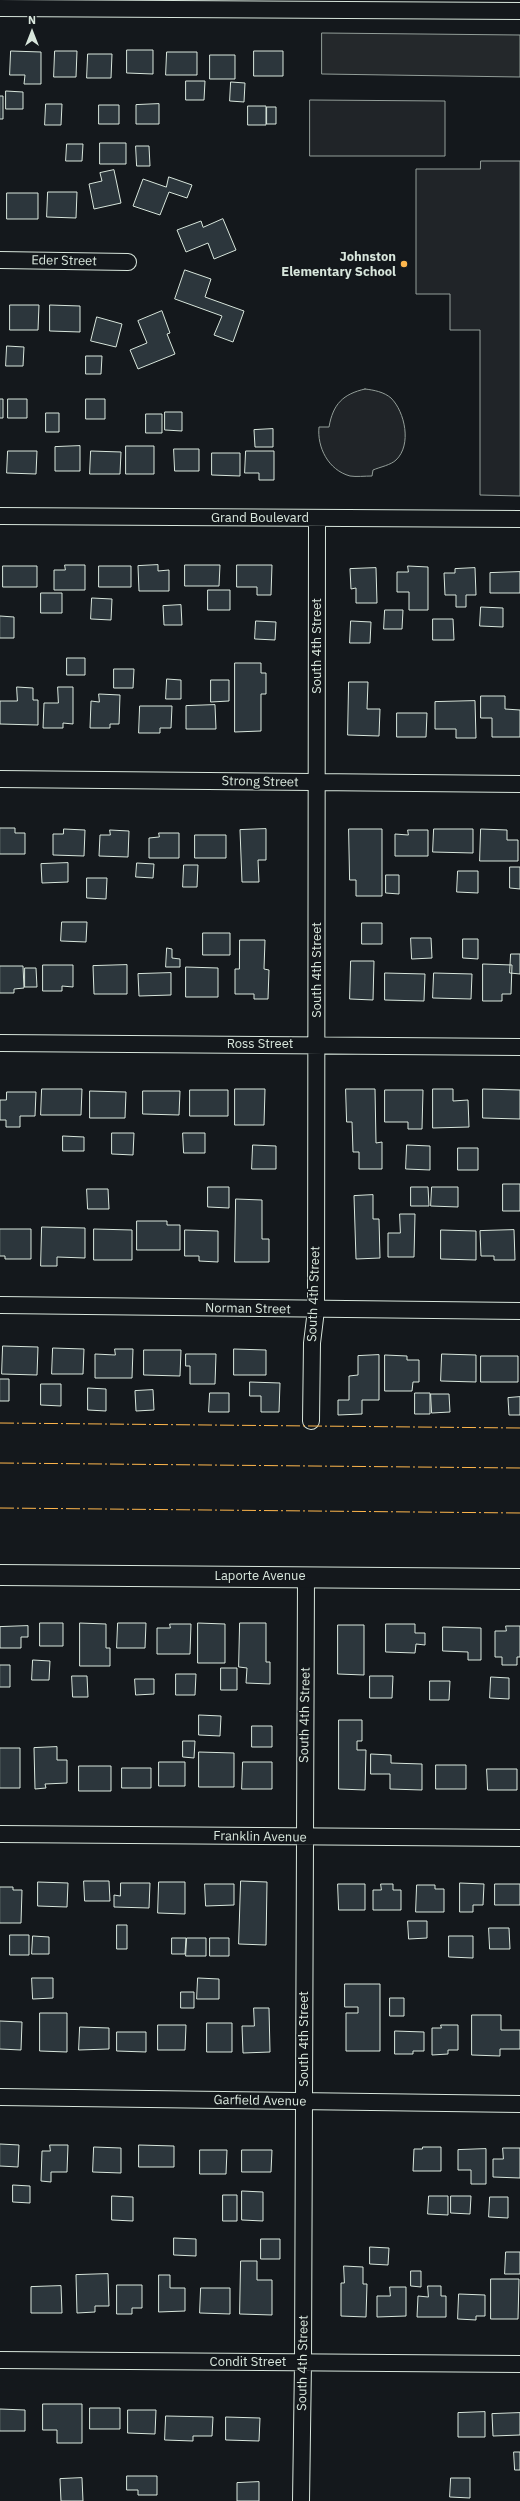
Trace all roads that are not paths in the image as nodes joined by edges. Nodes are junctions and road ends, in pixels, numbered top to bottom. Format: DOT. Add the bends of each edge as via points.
graph roads {
  1 [pos="324,5"];
  2 [pos="0,8"];
  3 [pos="520,11"];
  4 [pos="0,260"];
  5 [pos="128,262"];
  6 [pos="0,516"];
  7 [pos="317,518"];
  8 [pos="520,519"];
  9 [pos="0,779"];
  10 [pos="317,782"];
  11 [pos="520,784"];
  12 [pos="0,1043"];
  13 [pos="316,1045"];
  14 [pos="520,1047"];
  15 [pos="0,1305"];
  16 [pos="316,1310"];
  17 [pos="520,1311"];
  18 [pos="312,1421"];
  19 [pos="0,1574"];
  20 [pos="306,1577"];
  21 [pos="520,1579"];
  22 [pos="0,1834"];
  23 [pos="304,1837"];
  24 [pos="520,1838"];
  25 [pos="0,2097"];
  26 [pos="304,2102"];
  27 [pos="520,2104"];
  28 [pos="0,2360"];
  29 [pos="303,2363"];
  30 [pos="520,2364"];
  31 [pos="300,2501"];
  1 -- 2 [label="street"];
  1 -- 3 [label="street"];
  4 -- 5 [label="street, Eder Street"];
  6 -- 7 [label="street, Grand Boulevard"];
  7 -- 8 [label="street, Grand Boulevard"];
  7 -- 10 [label="street, South 4th Street"];
  9 -- 10 [label="street, Strong Street"];
  10 -- 11 [label="street, Strong Street"];
  10 -- 13 [label="street, South 4th Street"];
  12 -- 13 [label="street, Ross Street"];
  13 -- 14 [label="street, Ross Street"];
  13 -- 16 [label="street, South 4th Street"];
  15 -- 16 [label="street, Norman Street"];
  16 -- 17 [label="street, Norman Street"];
  16 -- 18 [label="street, South 4th Street" via="312,1343"];
  19 -- 20 [label="street, Laporte Avenue"];
  20 -- 21 [label="street, Laporte Avenue"];
  20 -- 23 [label="street, South 4th Street"];
  22 -- 23 [label="street, Franklin Avenue"];
  23 -- 24 [label="street, Franklin Avenue"];
  23 -- 26 [label="street, South 4th Street"];
  25 -- 26 [label="street, Garfield Avenue"];
  26 -- 27 [label="street, Garfield Avenue"];
  26 -- 29 [label="street, South 4th Street"];
  28 -- 29 [label="street, Condit Street"];
  29 -- 30 [label="street, Condit Street"];
  29 -- 31 [label="street, South 4th Street"];
}
